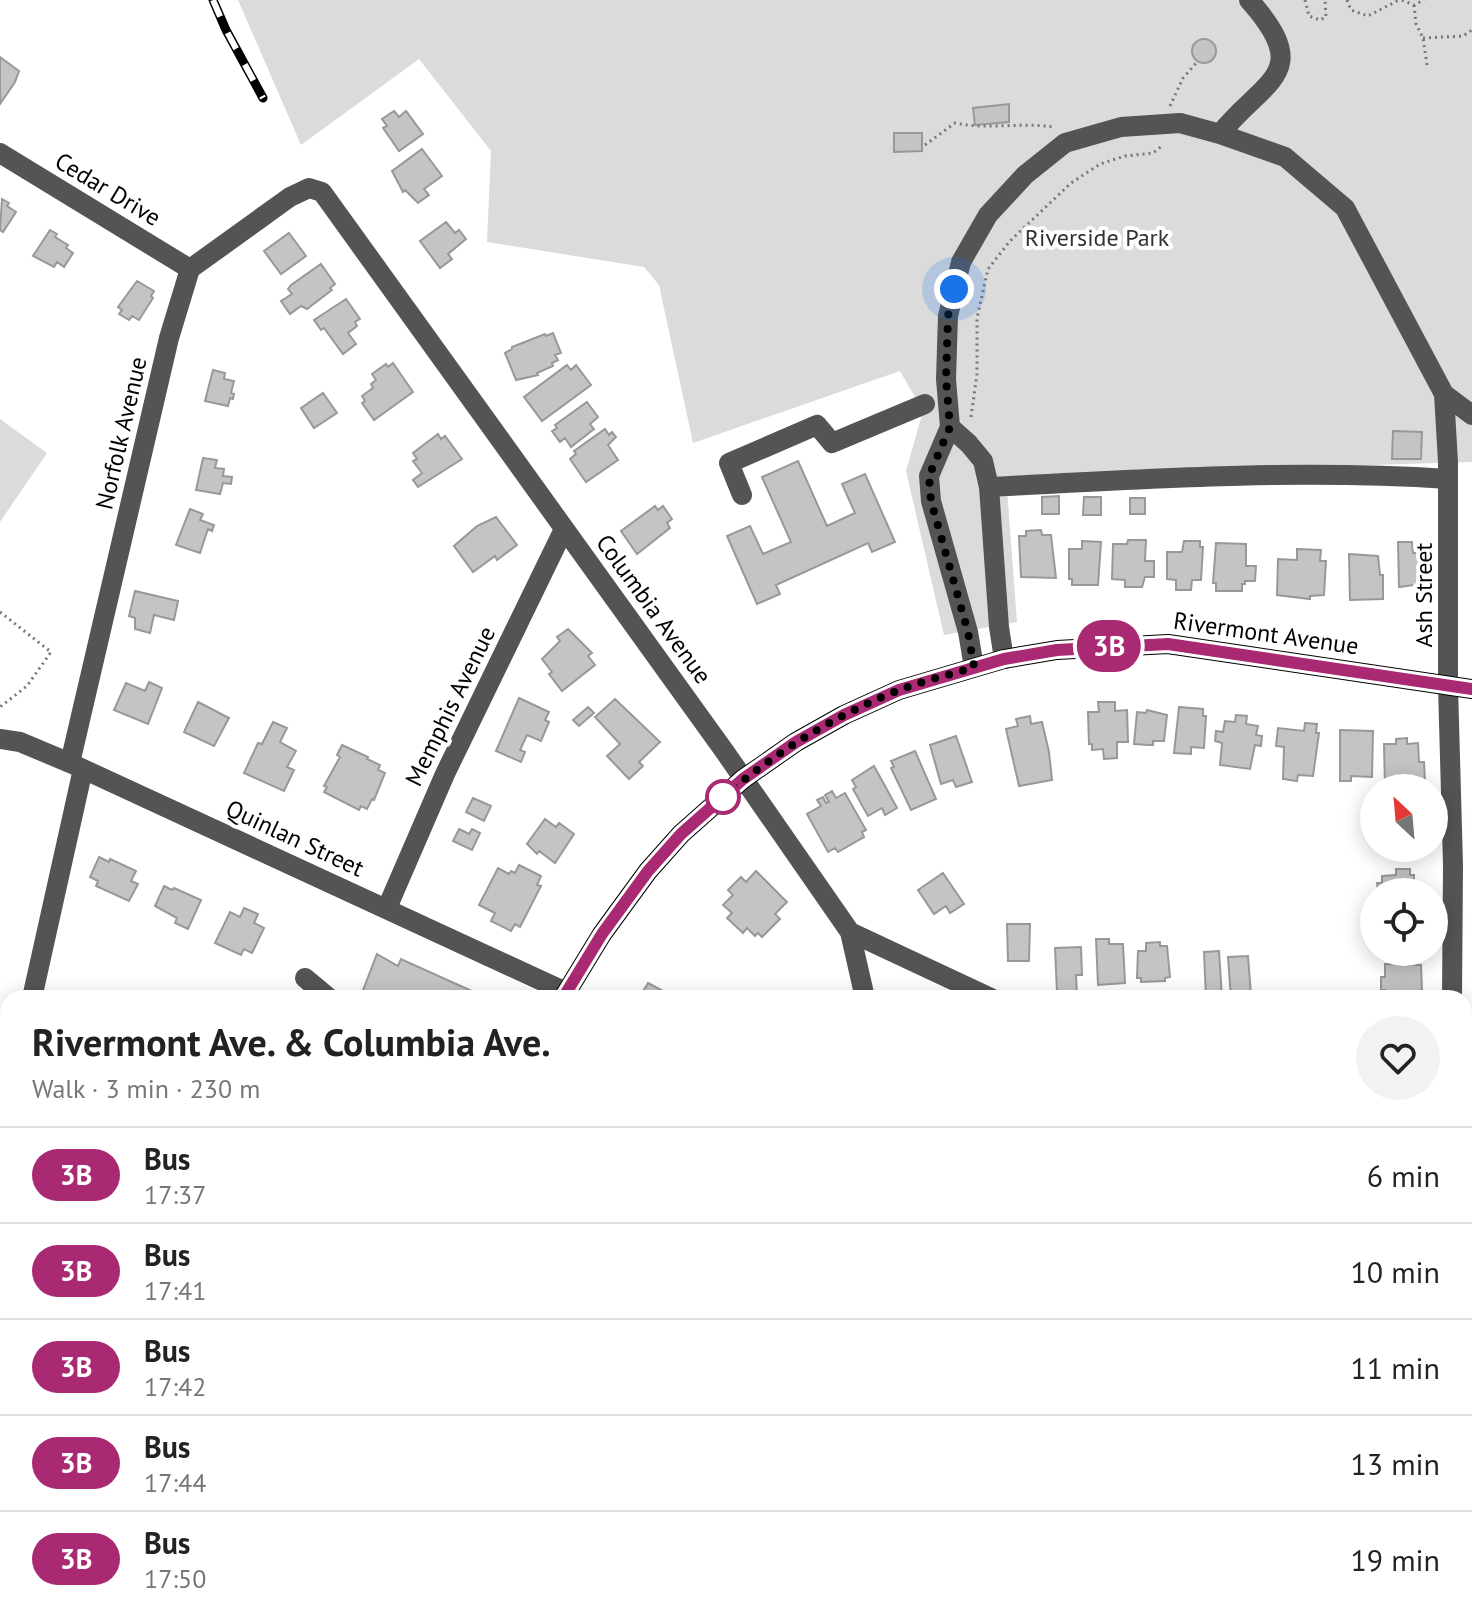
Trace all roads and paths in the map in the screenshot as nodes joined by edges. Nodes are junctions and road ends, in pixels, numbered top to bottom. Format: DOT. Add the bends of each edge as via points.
graph roads {
  1 [pos="1249,0"];
  2 [pos="1305,0"];
  3 [pos="1325,0"];
  4 [pos="1347,0"];
  5 [pos="1401,0"];
  6 [pos="1424,0"];
  7 [pos="1414,5"];
  8 [pos="1472,30"];
  9 [pos="1423,38"];
  10 [pos="1197,62"];
  11 [pos="1427,65"];
  12 [pos="1167,124"];
  13 [pos="1220,134"];
  14 [pos="1078,137"];
  15 [pos="925,145"];
  16 [pos="0,153"];
  17 [pos="190,269"];
  18 [pos="1444,394"];
  19 [pos="925,404"];
  20 [pos="1472,415"];
  21 [pos="950,427"];
  22 [pos="978,427"];
  23 [pos="1448,479"];
  24 [pos="989,487"];
  25 [pos="742,495"];
  26 [pos="564,529"];
  27 [pos="0,612"];
  28 [pos="1004,659"];
  29 [pos="974,667"];
  30 [pos="1448,686"];
  31 [pos="1472,689"];
  32 [pos="0,707"];
  33 [pos="0,739"];
  34 [pos="77,766"];
  35 [pos="743,779"];
  36 [pos="1462,866"];
  37 [pos="387,908"];
  38 [pos="850,932"];
  39 [pos="305,978"];
  40 [pos="34,990"];
  41 [pos="319,990"];
  42 [pos="554,990"];
  43 [pos="567,990"];
  44 [pos="863,990"];
  45 [pos="974,990"];
  46 [pos="1453,990"];
  1 -- 13 [label="street" via="1275,35 1282,56 1279,74"];
  2 -- 3 [label="path" via="1309,16 1320,20 1328,12"];
  4 -- 5 [label="path" via="1351,10 1368,16"];
  5 -- 7 [label="path"];
  6 -- 7 [label="path"];
  7 -- 9 [label="path"];
  8 -- 9 [label="path" via="1463,36"];
  9 -- 11 [label="path"];
  10 -- 12 [label="path" via="1173,95"];
  12 -- 13 [label="street"];
  12 -- 14 [label="street"];
  12 -- 22 [label="path" via="1163,145 1153,153 1100,164 1071,183 988,269 977,318 971,418"];
  13 -- 18 [label="street" via="1285,157 1345,208"];
  14 -- 15 [label="path" via="1039,125 976,128 955,123"];
  14 -- 21 [label="street" via="1025,175 988,215 961,262 948,316"];
  16 -- 17 [label="street, Cedar Drive"];
  17 -- 26 [label="street, Columbia Avenue" via="290,197 309,188 322,192"];
  17 -- 34 [label="street, Norfolk Avenue" via="169,338"];
  18 -- 20 [label="street"];
  18 -- 23 [label="street, Ash Street"];
  19 -- 25 [label="street" via="832,443 817,425 729,463"];
  21 -- 24 [label="street" via="983,461"];
  21 -- 29 [label="street" via="929,476 931,501"];
  23 -- 24 [label="street" via="1191,476"];
  23 -- 30 [label="street, Ash Street"];
  24 -- 28 [label="street"];
  26 -- 35 [label="street, Columbia Avenue"];
  26 -- 37 [label="street, Memphis Avenue" via="445,774"];
  27 -- 32 [label="path" via="51,652 27,686"];
  28 -- 29 [label="main road, Rivermont Avenue"];
  28 -- 30 [label="main road, Rivermont Avenue" via="1057,650 1168,644"];
  29 -- 35 [label="main road, Rivermont Avenue" via="899,690 844,715"];
  30 -- 31 [label="main road, Rivermont Avenue"];
  30 -- 36 [label="street, Ash Street"];
  33 -- 34 [label="street, Quinlan Street"];
  34 -- 37 [label="street, Quinlan Street"];
  34 -- 40 [label="street, Norfolk Avenue"];
  35 -- 38 [label="street, Columbia Avenue"];
  35 -- 43 [label="main road, Rivermont Avenue" via="648,871"];
  36 -- 46 [label="street, Ash Street"];
  37 -- 42 [label="street, Quinlan Street"];
  38 -- 44 [label="street"];
  38 -- 45 [label="street, Columbia Avenue"];
  39 -- 41 [label="street"];
}
